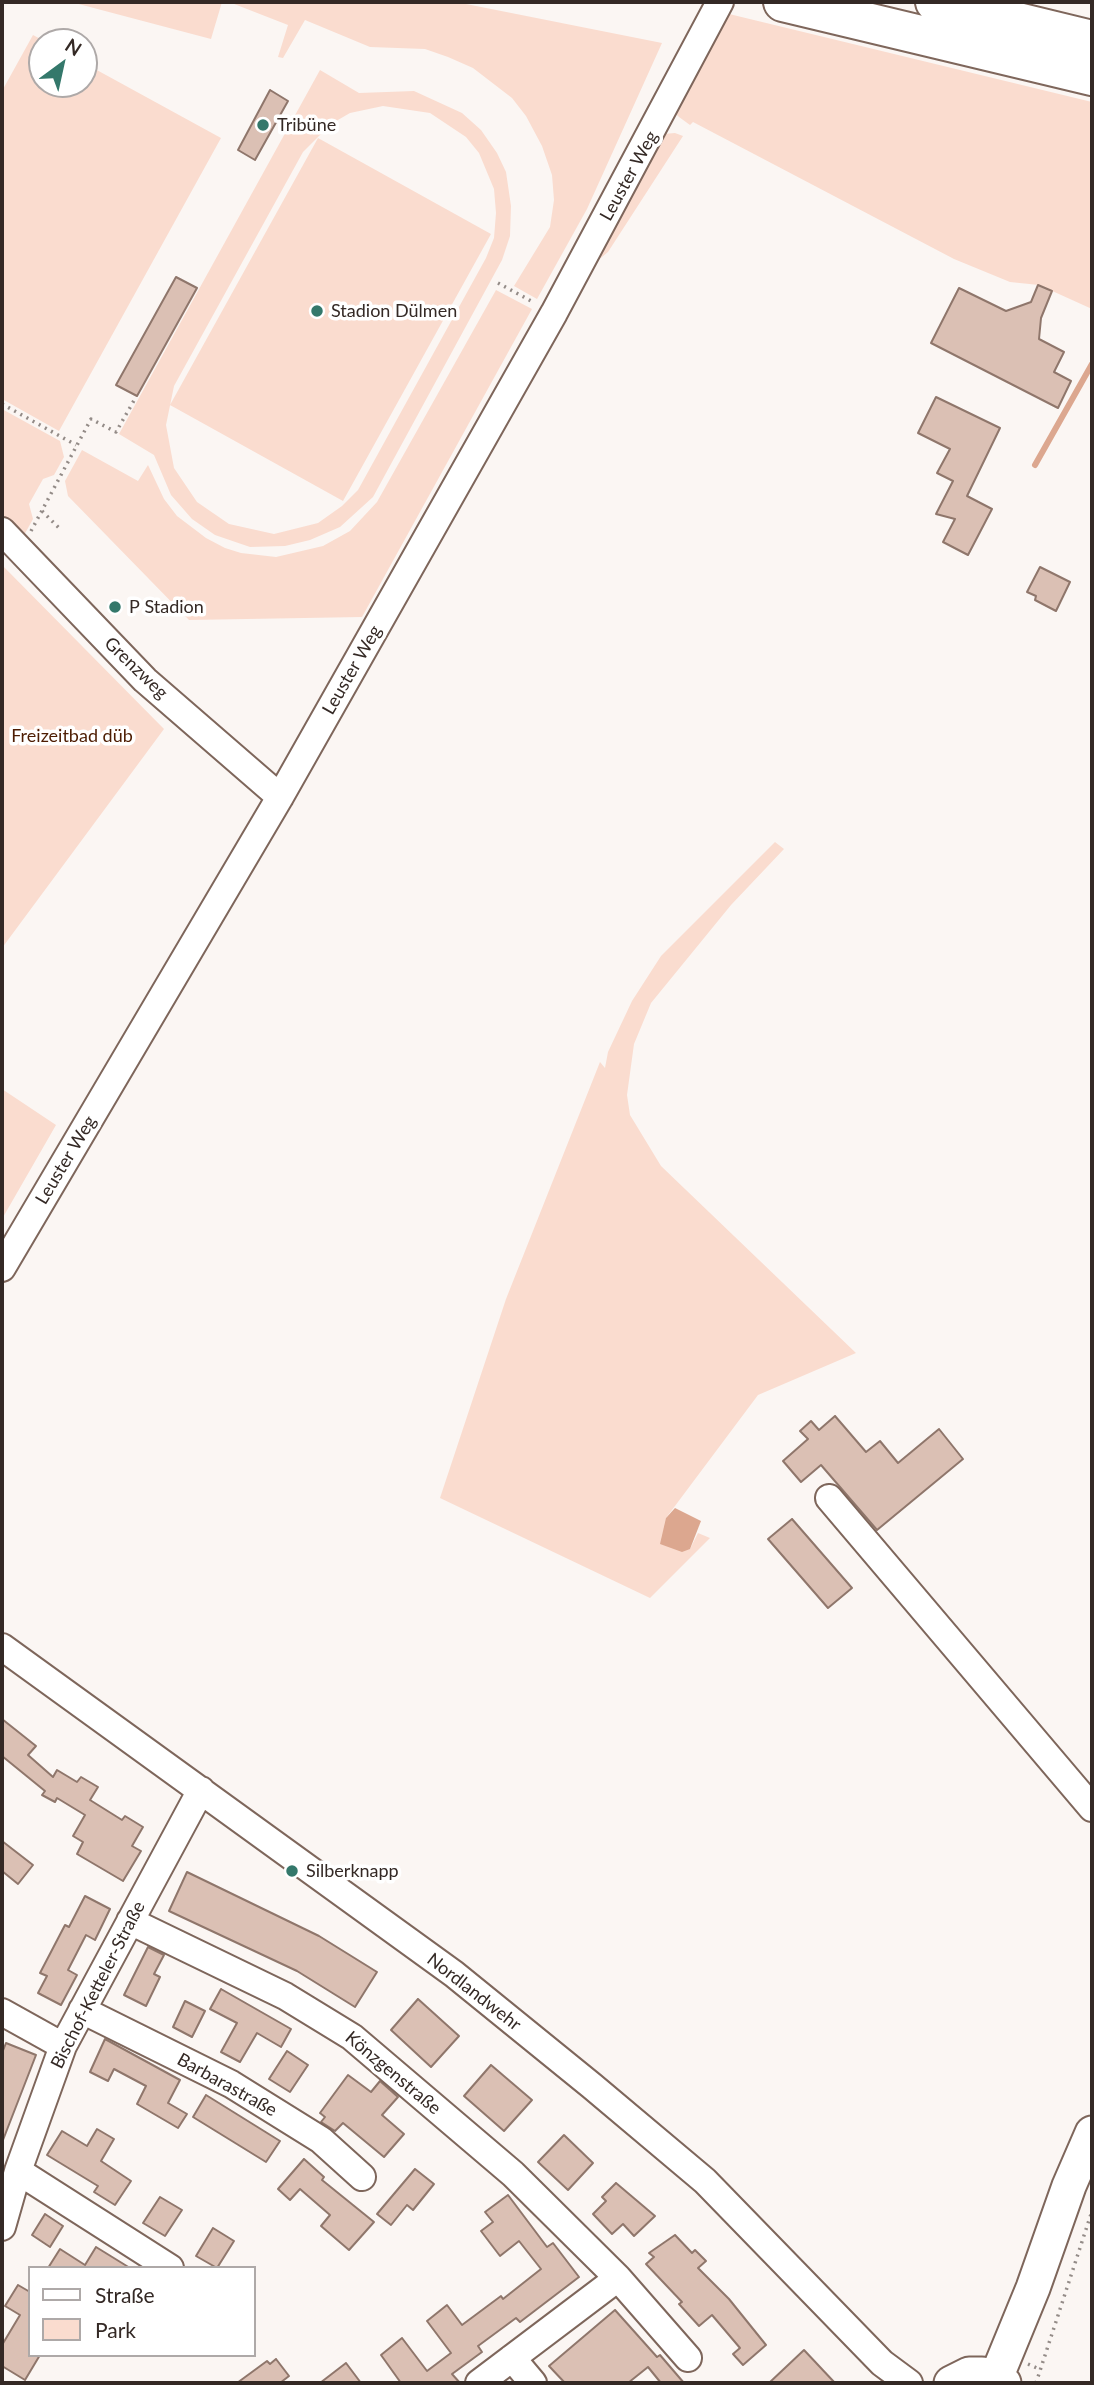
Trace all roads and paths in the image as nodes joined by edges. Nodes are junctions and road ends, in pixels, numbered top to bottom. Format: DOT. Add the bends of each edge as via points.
graph roads {
  1 [pos="720,2"];
  2 [pos="783,2"];
  3 [pos="935,2"];
  4 [pos="1092,40"];
  5 [pos="1092,76"];
  6 [pos="498,283"];
  7 [pos="554,313"];
  8 [pos="136,397"];
  9 [pos="2,404"];
  10 [pos="77,446"];
  11 [pos="42,511"];
  12 [pos="61,530"];
  13 [pos="2,531"];
  14 [pos="21,550"];
  15 [pos="280,797"];
  16 [pos="2,1268"];
  17 [pos="829,1498"];
  18 [pos="2,1647"];
  19 [pos="201,1790"];
  20 [pos="1092,1808"];
  21 [pos="130,1921"];
  22 [pos="82,2010"];
  23 [pos="2,2012"];
  24 [pos="63,2046"];
  25 [pos="1092,2133"];
  26 [pos="18,2171"];
  27 [pos="362,2177"];
  28 [pos="1092,2211"];
  29 [pos="2,2227"];
  30 [pos="167,2266"];
  31 [pos="618,2278"];
  32 [pos="512,2358"];
  33 [pos="688,2358"];
  34 [pos="1000,2380"];
  35 [pos="479,2383"];
  36 [pos="533,2383"];
  37 [pos="909,2383"];
  38 [pos="951,2383"];
  39 [pos="1036,2383"];
  1 -- 7 [label="street, Leuster Weg"];
  2 -- 5 [label="highway"];
  3 -- 4 [label="highway"];
  6 -- 7 [label="path"];
  7 -- 15 [label="street, Leuster Weg"];
  8 -- 10 [label="path" via="116,432 91,419"];
  9 -- 10 [label="path"];
  10 -- 11 [label="path"];
  11 -- 12 [label="path"];
  11 -- 14 [label="path"];
  13 -- 14 [label="street, Grenzweg"];
  14 -- 15 [label="street, Grenzweg" via="145,680"];
  15 -- 16 [label="street, Leuster Weg"];
  17 -- 20 [label="street"];
  18 -- 19 [label="street, Nordlandwehr"];
  19 -- 21 [label="street, Bischof-Ketteler-Straße"];
  19 -- 37 [label="street, Nordlandwehr" via="454,1974 592,2086 705,2181 883,2363"];
  21 -- 22 [label="street, Bischof-Ketteler-Straße"];
  21 -- 31 [label="street, Könzgenstraße" via="285,1996 352,2037 513,2174"];
  22 -- 24 [label="street, Bischof-Ketteler-Straße"];
  22 -- 27 [label="street, Barbarastraße" via="231,2084 321,2140"];
  23 -- 24 [label="street"];
  24 -- 26 [label="street, Bischof-Ketteler-Straße"];
  25 -- 34 [label="main road"];
  26 -- 29 [label="street, Bischof-Ketteler-Straße"];
  26 -- 30 [label="street"];
  28 -- 39 [label="path"];
  31 -- 32 [label="street"];
  31 -- 33 [label="street, Könzgenstraße"];
  32 -- 35 [label="street"];
  32 -- 36 [label="street"];
  34 -- 38 [label="main road" via="969,2374"];
}
